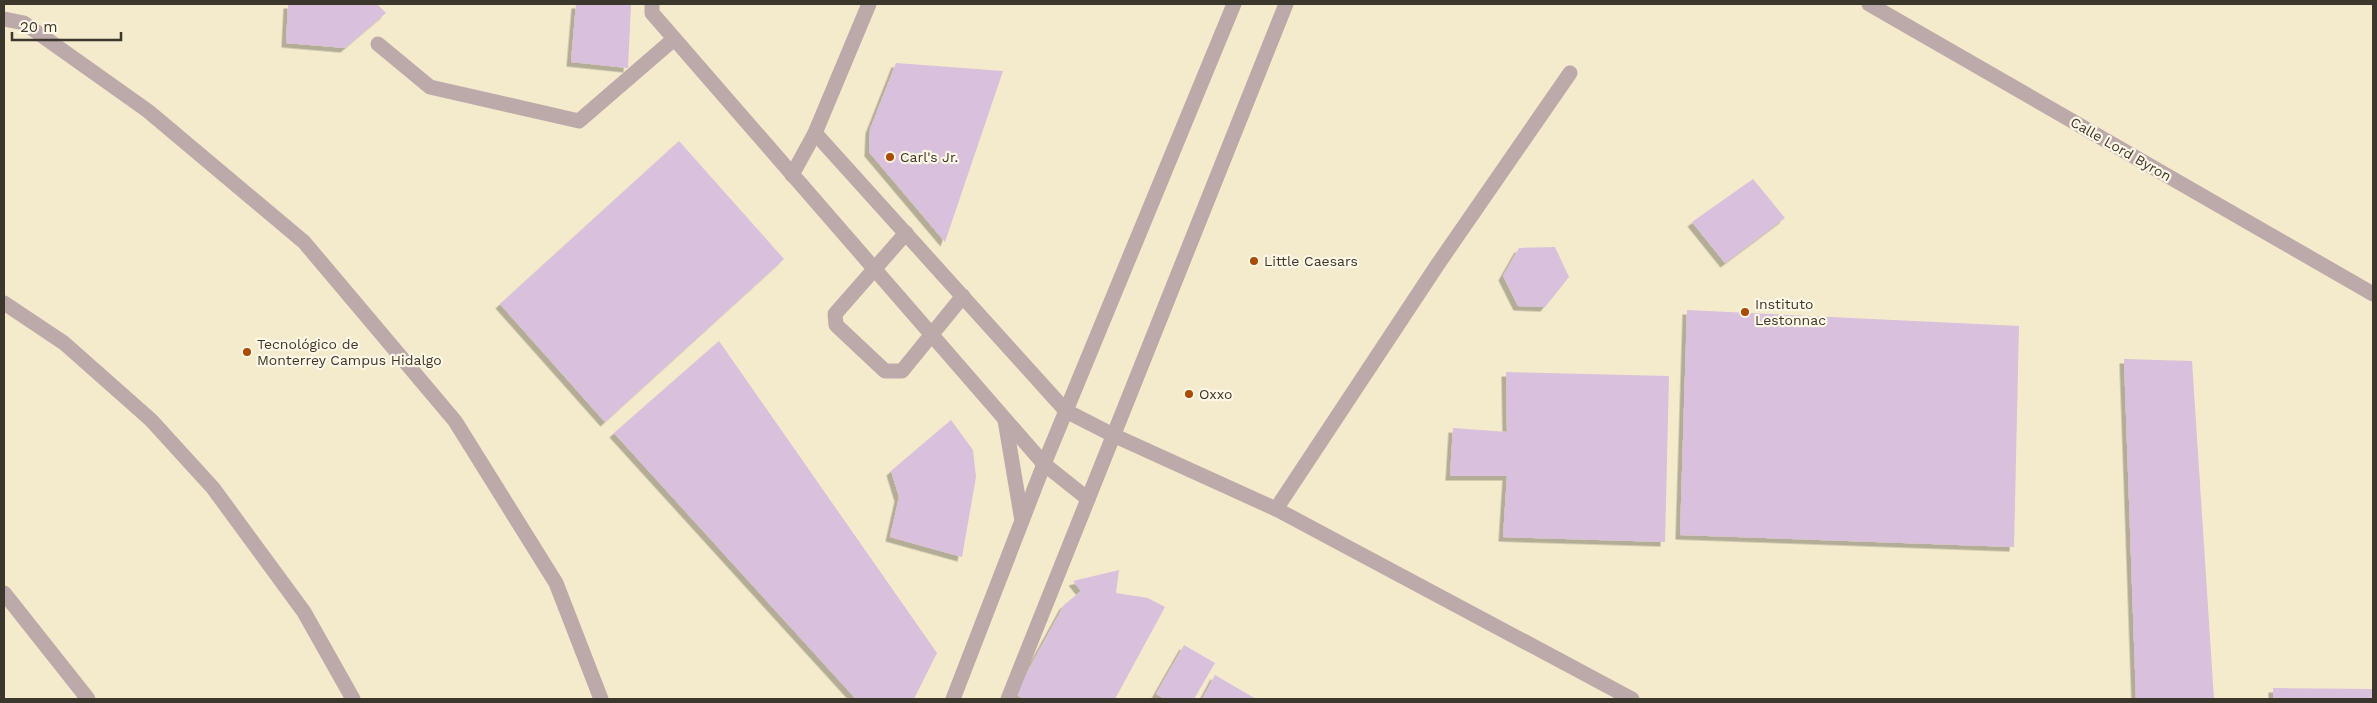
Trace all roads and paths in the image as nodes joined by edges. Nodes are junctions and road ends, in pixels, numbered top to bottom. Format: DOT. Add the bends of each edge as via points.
graph roads {
  1 [pos="652,4"];
  2 [pos="869,4"];
  3 [pos="1234,4"];
  4 [pos="1286,4"];
  5 [pos="1869,4"];
  6 [pos="4,19"];
  7 [pos="674,39"];
  8 [pos="378,44"];
  9 [pos="1570,73"];
  10 [pos="816,133"];
  11 [pos="792,174"];
  12 [pos="906,233"];
  13 [pos="874,269"];
  14 [pos="2373,294"];
  15 [pos="963,296"];
  16 [pos="4,303"];
  17 [pos="932,335"];
  18 [pos="1066,410"];
  19 [pos="1004,419"];
  20 [pos="1113,435"];
  21 [pos="1044,464"];
  22 [pos="1088,499"];
  23 [pos="1276,509"];
  24 [pos="1022,522"];
  25 [pos="4,593"];
  26 [pos="88,699"];
  27 [pos="353,699"];
  28 [pos="601,699"];
  29 [pos="953,699"];
  30 [pos="1008,699"];
  31 [pos="1632,699"];
  1 -- 7 [label="street" via="652,13"];
  2 -- 10 [label="street"];
  3 -- 18 [label="street"];
  4 -- 20 [label="street" via="1160,325"];
  5 -- 14 [label="street, Calle Lord Byron"];
  6 -- 28 [label="street" via="24,23 148,111 304,242 455,420 556,583"];
  7 -- 8 [label="street" via="579,121 430,87"];
  7 -- 11 [label="street"];
  9 -- 23 [label="street" via="1438,264"];
  10 -- 11 [label="street"];
  10 -- 12 [label="street"];
  11 -- 13 [label="street"];
  12 -- 13 [label="street"];
  12 -- 15 [label="street"];
  13 -- 17 [label="street"];
  13 -- 17 [label="street" via="835,314 836,325 885,371 902,371"];
  15 -- 17 [label="street"];
  15 -- 18 [label="street"];
  16 -- 27 [label="street" via="72,349 151,420 213,488 304,612"];
  17 -- 19 [label="street"];
  18 -- 20 [label="street"];
  18 -- 21 [label="street"];
  19 -- 21 [label="street"];
  19 -- 24 [label="street"];
  20 -- 22 [label="street"];
  20 -- 23 [label="street"];
  21 -- 22 [label="street"];
  21 -- 24 [label="street"];
  22 -- 30 [label="street"];
  23 -- 31 [label="street"];
  24 -- 29 [label="street"];
  25 -- 26 [label="street"];
}
